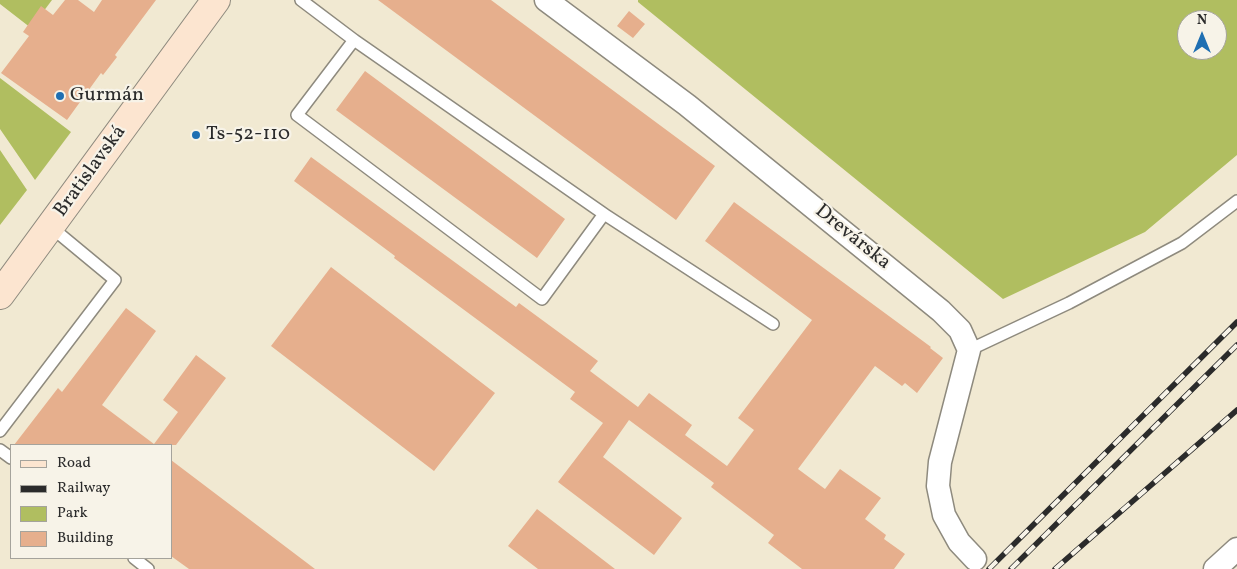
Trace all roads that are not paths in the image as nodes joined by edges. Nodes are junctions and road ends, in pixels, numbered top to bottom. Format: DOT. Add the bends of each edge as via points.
graph roads {
  1 [pos="216,0"];
  2 [pos="301,0"];
  3 [pos="546,0"];
  4 [pos="354,40"];
  5 [pos="1237,201"];
  6 [pos="604,214"];
  7 [pos="51,227"];
  8 [pos="0,295"];
  9 [pos="773,324"];
  10 [pos="969,350"];
  11 [pos="0,431"];
  12 [pos="1237,549"];
  13 [pos="135,559"];
  14 [pos="975,559"];
  15 [pos="148,569"];
  16 [pos="1215,569"];
  1 -- 7 [label="main road, Bratislavská"];
  2 -- 4 [label="lane"];
  3 -- 10 [label="street, Drevárska" via="688,105 942,311 960,330"];
  4 -- 6 [label="lane"];
  4 -- 6 [label="lane" via="297,115 542,299"];
  5 -- 10 [label="lane" via="1182,243 1069,303"];
  6 -- 9 [label="lane"];
  7 -- 8 [label="main road, Bratislavská"];
  7 -- 11 [label="lane" via="115,280"];
  10 -- 14 [label="street" via="940,462 938,486 944,515 959,542"];
  12 -- 16 [label="street"];
  13 -- 15 [label="lane"];
}
